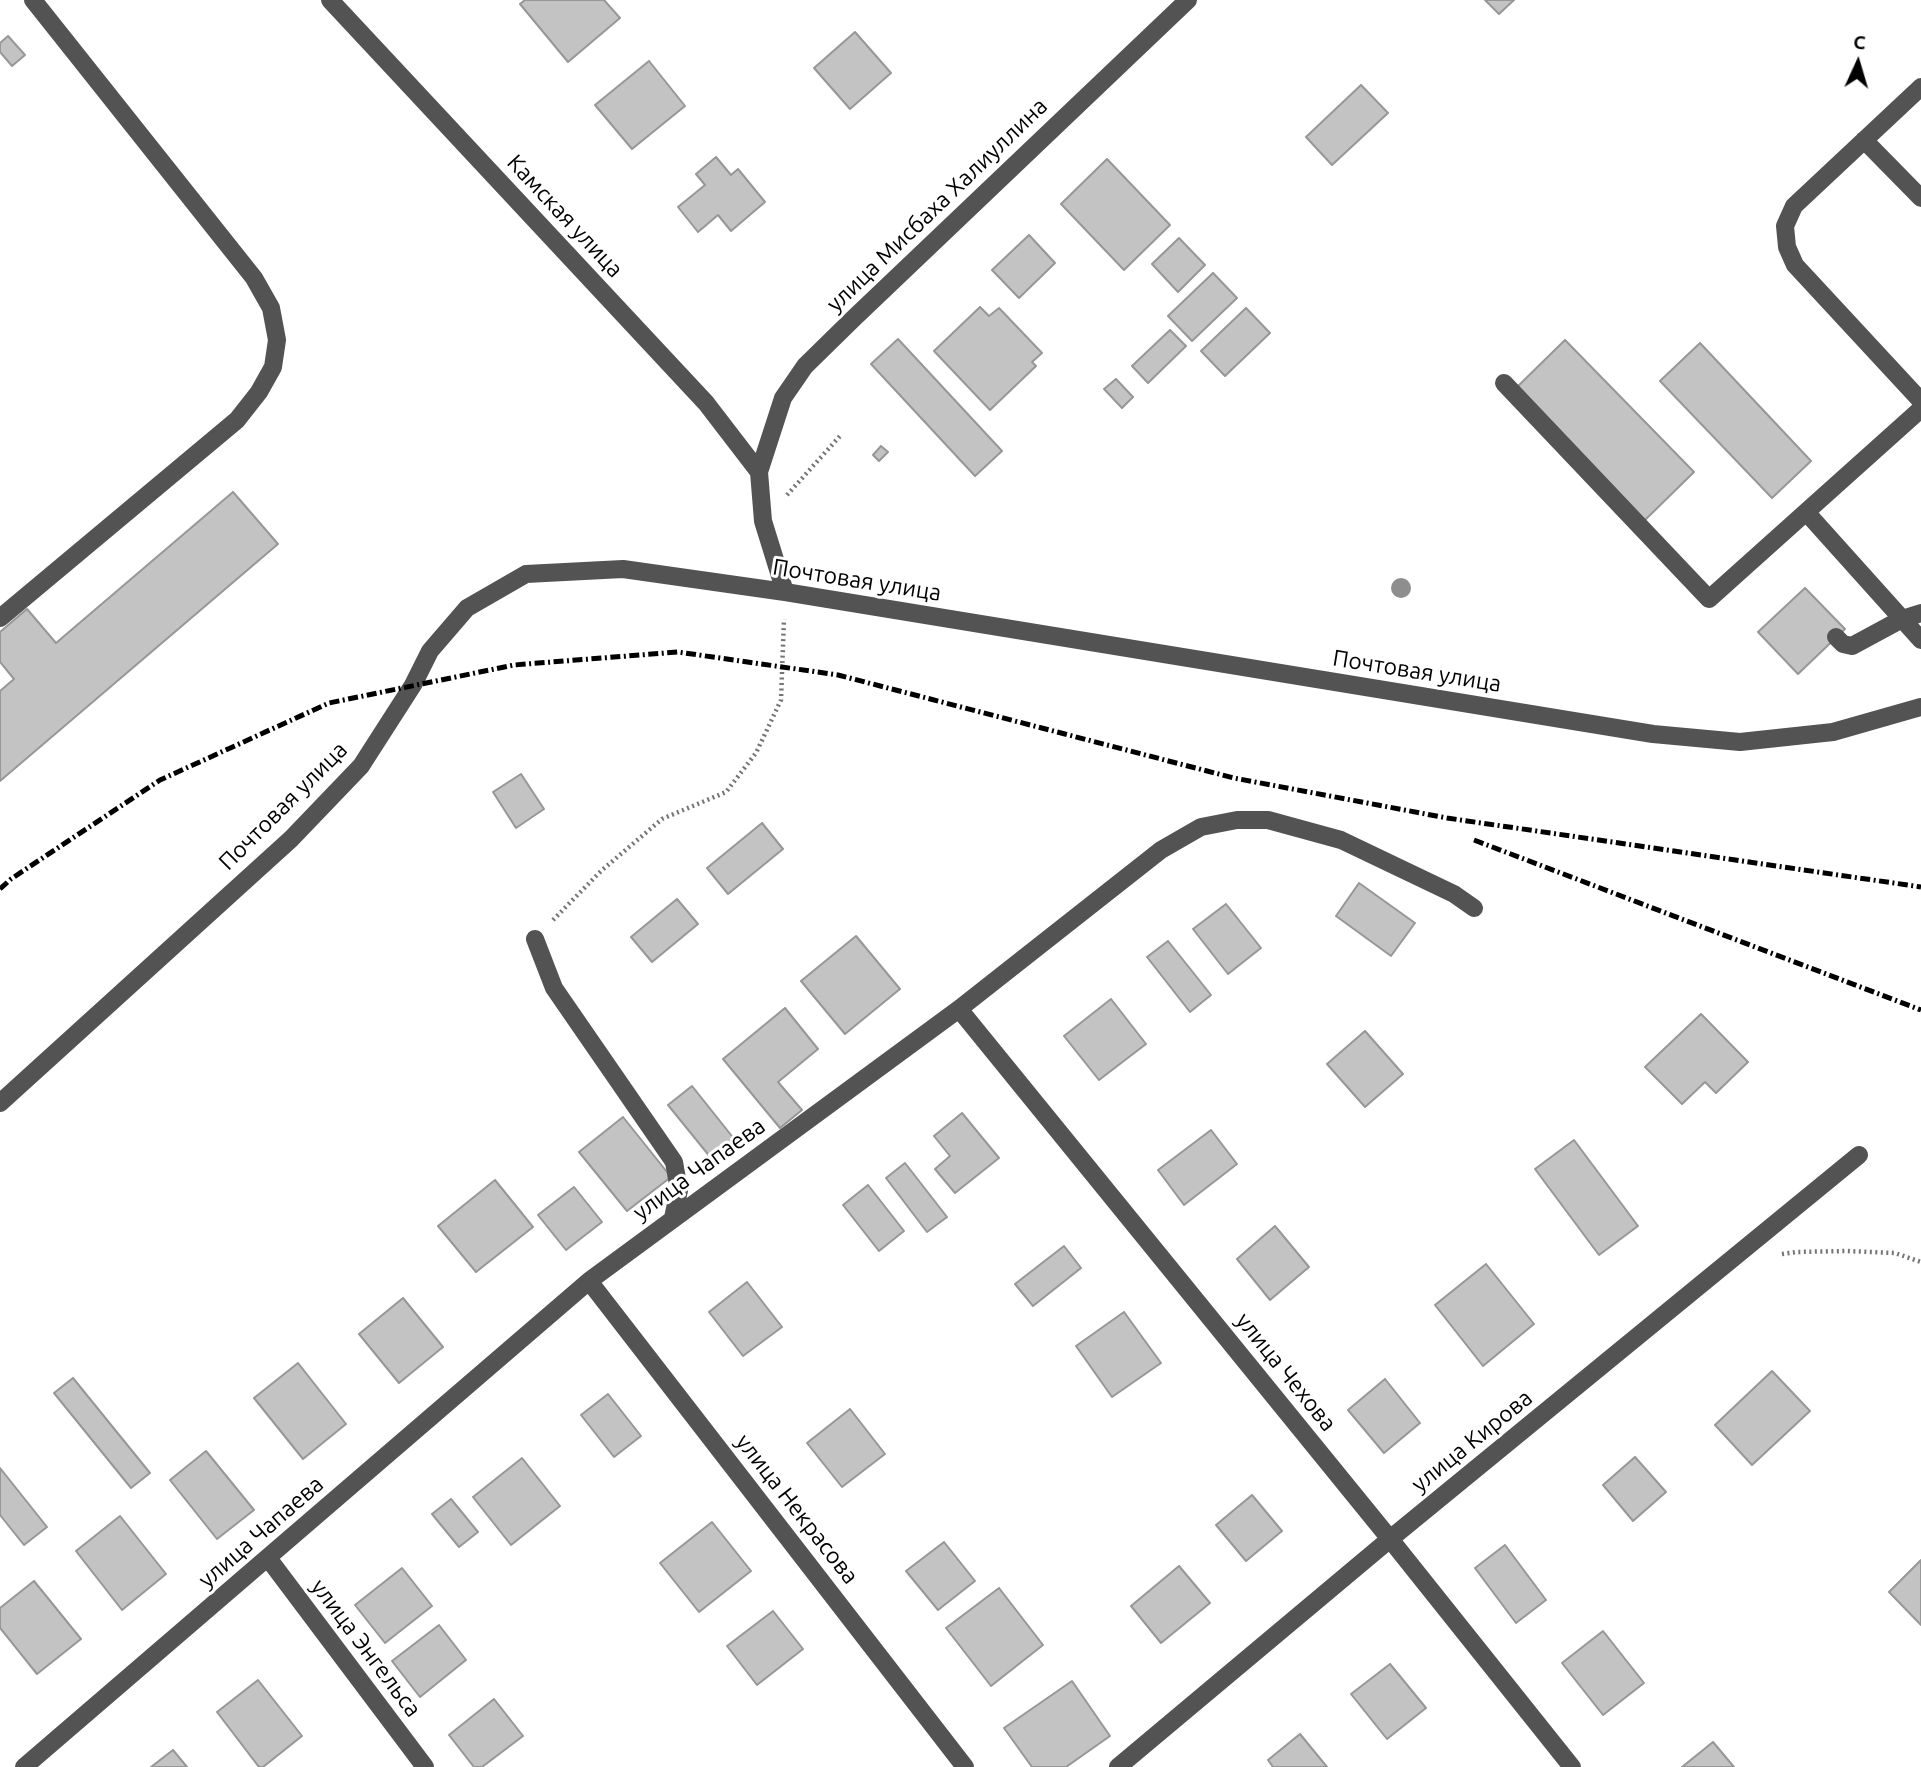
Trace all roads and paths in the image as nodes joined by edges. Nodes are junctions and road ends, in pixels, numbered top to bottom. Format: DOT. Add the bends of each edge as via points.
graph roads {
  1 [pos="33,0"];
  2 [pos="330,0"];
  3 [pos="1188,0"];
  4 [pos="1921,87"];
  5 [pos="1864,140"];
  6 [pos="1921,198"];
  7 [pos="1504,383"];
  8 [pos="1921,401"];
  9 [pos="1921,409"];
  10 [pos="840,436"];
  11 [pos="759,472"];
  12 [pos="1807,513"];
  13 [pos="763,521"];
  14 [pos="785,592"];
  15 [pos="1921,612"];
  16 [pos="0,618"];
  17 [pos="1902,619"];
  18 [pos="1836,637"];
  19 [pos="1921,640"];
  20 [pos="1921,707"];
  21 [pos="1474,908"];
  22 [pos="535,939"];
  23 [pos="959,1009"];
  24 [pos="0,1102"];
  25 [pos="1859,1156"];
  26 [pos="673,1218"];
  27 [pos="1773,1256"];
  28 [pos="1921,1262"];
  29 [pos="589,1281"];
  30 [pos="1390,1539"];
  31 [pos="268,1559"];
  32 [pos="24,1767"];
  33 [pos="425,1767"];
  34 [pos="965,1767"];
  35 [pos="1118,1767"];
  36 [pos="1572,1767"];
  1 -- 16 [label="street" via="254,278 271,309 277,340 273,368 237,420"];
  2 -- 11 [label="street, Камская улица" via="706,403"];
  3 -- 11 [label="street, улица Мисбаха Халиуллина" via="805,366 783,398"];
  4 -- 5 [label="street"];
  5 -- 6 [label="street"];
  5 -- 8 [label="street" via="1794,206 1785,226 1787,247 1795,265"];
  7 -- 12 [label="street" via="1709,599"];
  9 -- 12 [label="street"];
  10 -- 13 [label="path"];
  11 -- 13 [label="street"];
  12 -- 17 [label="street"];
  13 -- 14 [label="street"];
  14 -- 20 [label="street, Почтовая улица" via="1653,734 1740,742 1833,732"];
  14 -- 22 [label="path" via="781,700 756,753 726,792 662,819 601,871"];
  14 -- 24 [label="street, Почтовая улица" via="623,569 554,572 526,574 467,608 430,651 361,766 291,839"];
  15 -- 17 [label="street"];
  17 -- 18 [label="street" via="1852,646"];
  17 -- 19 [label="street"];
  21 -- 23 [label="street, улица Чапаева" via="1454,894 1341,841 1268,820 1201,827 1161,850"];
  22 -- 26 [label="street" via="554,988 674,1162 679,1190"];
  23 -- 26 [label="street, улица Чапаева"];
  23 -- 30 [label="street, улица Чехова"];
  25 -- 30 [label="street, улица Кирова"];
  26 -- 29 [label="street, улица Чапаева"];
  27 -- 28 [label="path" via="1846,1251 1895,1253"];
  29 -- 31 [label="street, улица Чапаева"];
  29 -- 34 [label="street, улица Некрасова"];
  30 -- 35 [label="street, улица Кирова"];
  30 -- 36 [label="street, улица Чехова"];
  31 -- 32 [label="street, улица Чапаева"];
  31 -- 33 [label="street, улица Энгельса"];
}
